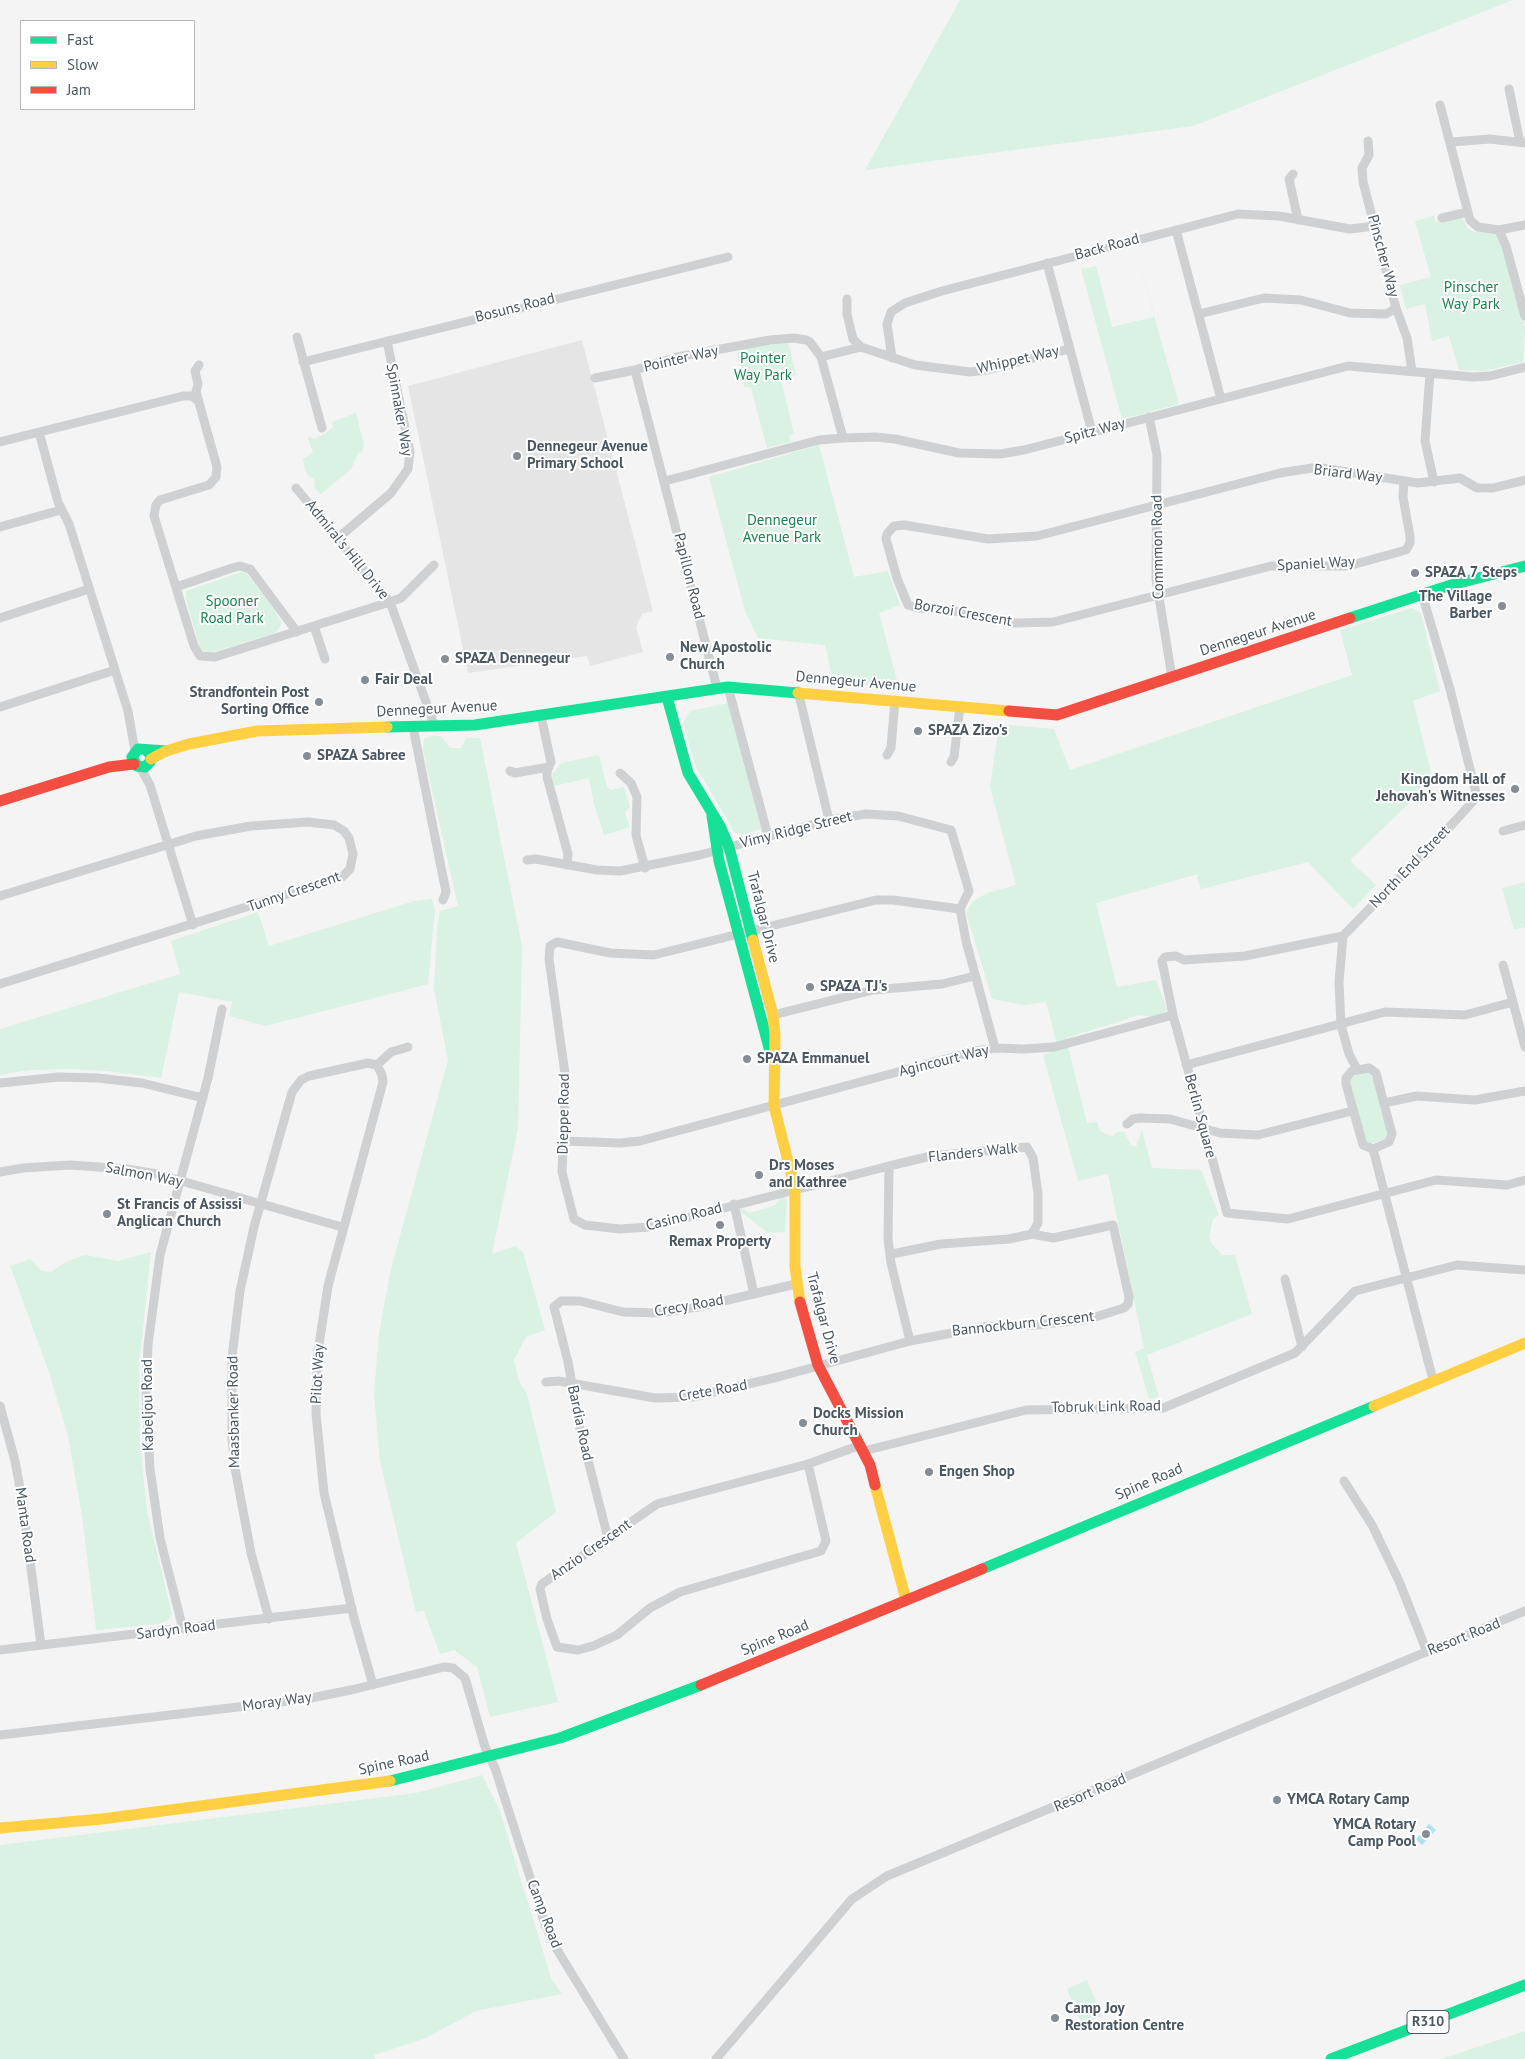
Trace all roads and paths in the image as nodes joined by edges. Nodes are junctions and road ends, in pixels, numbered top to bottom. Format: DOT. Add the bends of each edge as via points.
graph roads {
  1 [pos="1509,89"];
  2 [pos="1440,105"];
  3 [pos="1368,141"];
  4 [pos="1451,142"];
  5 [pos="1522,143"];
  6 [pos="1293,174"];
  7 [pos="1468,212"];
  8 [pos="1442,218"];
  9 [pos="1298,220"];
  10 [pos="1525,225"];
  11 [pos="1375,226"];
  12 [pos="1176,230"];
  13 [pos="1500,230"];
  14 [pos="728,257"];
  15 [pos="1047,263"];
  16 [pos="847,299"];
  17 [pos="1396,308"];
  18 [pos="1199,314"];
  19 [pos="1525,316"];
  20 [pos="297,337"];
  21 [pos="387,341"];
  22 [pos="861,347"];
  23 [pos="1069,348"];
  24 [pos="821,357"];
  25 [pos="892,358"];
  26 [pos="303,362"];
  27 [pos="199,365"];
  28 [pos="1525,368"];
  29 [pos="635,370"];
  30 [pos="1412,371"];
  31 [pos="1430,373"];
  32 [pos="595,378"];
  33 [pos="1221,399"];
  34 [pos="200,401"];
  35 [pos="1149,417"];
  36 [pos="322,428"];
  37 [pos="39,432"];
  38 [pos="1092,432"];
  39 [pos="843,438"];
  40 [pos="0,442"];
  41 [pos="660,463"];
  42 [pos="1525,480"];
  43 [pos="665,481"];
  44 [pos="1404,481"];
  45 [pos="1434,482"];
  46 [pos="296,488"];
  47 [pos="1156,505"];
  48 [pos="61,510"];
  49 [pos="0,527"];
  50 [pos="338,538"];
  51 [pos="434,565"];
  52 [pos="1525,566"];
  53 [pos="176,587"];
  54 [pos="89,589"];
  55 [pos="1422,594"];
  56 [pos="1158,596"];
  57 [pos="390,602"];
  58 [pos="0,618"];
  59 [pos="314,626"];
  60 [pos="297,632"];
  61 [pos="325,659"];
  62 [pos="114,670"];
  63 [pos="1172,677"];
  64 [pos="723,688"];
  65 [pos="798,691"];
  66 [pos="667,697"];
  67 [pos="895,700"];
  68 [pos="960,706"];
  69 [pos="0,707"];
  70 [pos="541,716"];
  71 [pos="413,727"];
  72 [pos="434,727"];
  73 [pos="887,755"];
  74 [pos="141,758"];
  75 [pos="950,762"];
  76 [pos="549,767"];
  77 [pos="510,771"];
  78 [pos="620,773"];
  79 [pos="0,801"];
  80 [pos="712,815"];
  81 [pos="829,820"];
  82 [pos="1525,826"];
  83 [pos="1503,831"];
  84 [pos="768,836"];
  85 [pos="168,845"];
  86 [pos="729,846"];
  87 [pos="717,850"];
  88 [pos="527,860"];
  89 [pos="567,865"];
  90 [pos="645,868"];
  91 [pos="0,896"];
  92 [pos="443,900"];
  93 [pos="960,909"];
  94 [pos="193,925"];
  95 [pos="751,931"];
  96 [pos="738,934"];
  97 [pos="1343,936"];
  98 [pos="1504,965"];
  99 [pos="975,976"];
  100 [pos="0,984"];
  101 [pos="1513,1002"];
  102 [pos="222,1009"];
  103 [pos="773,1015"];
  104 [pos="1173,1015"];
  105 [pos="1342,1025"];
  106 [pos="1523,1031"];
  107 [pos="408,1047"];
  108 [pos="1525,1047"];
  109 [pos="995,1048"];
  110 [pos="773,1060"];
  111 [pos="1186,1065"];
  112 [pos="377,1066"];
  113 [pos="1356,1069"];
  114 [pos="0,1083"];
  115 [pos="1525,1091"];
  116 [pos="203,1098"];
  117 [pos="1384,1103"];
  118 [pos="774,1106"];
  119 [pos="1352,1112"];
  120 [pos="1126,1124"];
  121 [pos="1203,1128"];
  122 [pos="564,1141"];
  123 [pos="1373,1149"];
  124 [pos="889,1166"];
  125 [pos="0,1172"];
  126 [pos="1525,1180"];
  127 [pos="180,1181"];
  128 [pos="795,1190"];
  129 [pos="1384,1193"];
  130 [pos="261,1204"];
  131 [pos="734,1204"];
  132 [pos="574,1219"];
  133 [pos="342,1227"];
  134 [pos="1032,1234"];
  135 [pos="892,1254"];
  136 [pos="1525,1270"];
  137 [pos="1406,1278"];
  138 [pos="1285,1279"];
  139 [pos="796,1284"];
  140 [pos="754,1294"];
  141 [pos="554,1307"];
  142 [pos="910,1341"];
  143 [pos="1525,1343"];
  144 [pos="1302,1347"];
  145 [pos="818,1365"];
  146 [pos="1433,1380"];
  147 [pos="546,1382"];
  148 [pos="572,1384"];
  149 [pos="0,1406"];
  150 [pos="862,1448"];
  151 [pos="808,1464"];
  152 [pos="1344,1481"];
  153 [pos="608,1538"];
  154 [pos="906,1600"];
  155 [pos="352,1608"];
  156 [pos="1525,1611"];
  157 [pos="269,1618"];
  158 [pos="183,1629"];
  159 [pos="41,1645"];
  160 [pos="0,1650"];
  161 [pos="1427,1652"];
  162 [pos="373,1685"];
  163 [pos="0,1735"];
  164 [pos="489,1757"];
  165 [pos="0,1828"];
  166 [pos="1525,1985"];
  167 [pos="624,2059"];
  168 [pos="716,2059"];
  169 [pos="1331,2059"];
  1 -- 5 [label="street"];
  2 -- 4 [label="street"];
  3 -- 11 [label="street, Pinscher Way" via="1369,155 1362,168"];
  4 -- 5 [label="street" via="1490,139"];
  4 -- 7 [label="street"];
  6 -- 9 [label="street" via="1289,179"];
  7 -- 8 [label="street"];
  7 -- 13 [label="street" via="1472,223 1478,227"];
  9 -- 11 [label="street, Back Road" via="1350,229"];
  9 -- 12 [label="street, Back Road" via="1238,214"];
  10 -- 13 [label="street"];
  11 -- 17 [label="street, Pinscher Way"];
  12 -- 15 [label="street, Back Road"];
  12 -- 18 [label="street"];
  13 -- 19 [label="street"];
  14 -- 21 [label="street, Bosuns Road"];
  15 -- 23 [label="street"];
  15 -- 25 [label="street, Back Road" via="942,291 896,308 887,322"];
  16 -- 22 [label="street" via="853,339"];
  17 -- 18 [label="street" via="1386,314 1350,313 1302,300 1264,298"];
  17 -- 30 [label="street, Pinscher Way" via="1407,338"];
  18 -- 33 [label="street"];
  20 -- 26 [label="street"];
  21 -- 26 [label="street, Bosuns Road"];
  21 -- 50 [label="street, Spinnaker Way" via="410,452 408,466 404,478 391,493"];
  22 -- 24 [label="street"];
  22 -- 25 [label="street, Whippet Way"];
  23 -- 25 [label="street, Whippet Way" via="970,372 916,365"];
  23 -- 38 [label="street"];
  24 -- 29 [label="street, Pointer Way" via="810,342 787,338 678,357"];
  24 -- 39 [label="street, Pointer Way"];
  26 -- 36 [label="street"];
  27 -- 34 [label="street" via="195,371"];
  28 -- 31 [label="street, Spitz Way" via="1482,377"];
  29 -- 32 [label="street"];
  29 -- 41 [label="street, Pointer Way"];
  30 -- 31 [label="street, Spitz Way"];
  30 -- 33 [label="street, Spitz Way" via="1348,366"];
  31 -- 45 [label="street" via="1425,440"];
  33 -- 35 [label="street, Spitz Way"];
  34 -- 37 [label="street" via="192,396 183,396"];
  34 -- 53 [label="street" via="217,467 215,479 209,485 164,498 156,505 156,524"];
  35 -- 38 [label="street, Spitz Way"];
  35 -- 47 [label="street, Commmon Road" via="1157,448"];
  37 -- 40 [label="street"];
  37 -- 48 [label="street"];
  38 -- 39 [label="street, Spitz Way" via="1000,454 959,453 876,437"];
  39 -- 43 [label="street, Spitz Way" via="819,440"];
  41 -- 43 [label="street, Papillon Road"];
  42 -- 45 [label="street, Briard Way" via="1486,489 1477,488 1460,478"];
  43 -- 64 [label="street, Papillon Road"];
  44 -- 45 [label="street, Briard Way" via="1418,484"];
  44 -- 47 [label="street, Briard Way" via="1312,468 1280,473"];
  44 -- 56 [label="street, Spaniel Way" via="1403,497 1410,536 1406,550 1348,566 1271,566"];
  46 -- 50 [label="street, Admiral's Hill Drive"];
  47 -- 56 [label="street, Commmon Road"];
  47 -- 56 [label="street, Borzoi Crescent" via="1037,536 988,539 904,525 894,526 886,539 904,599 908,605 918,608 950,610 1030,624 1054,622"];
  48 -- 49 [label="street"];
  48 -- 54 [label="street" via="69,524"];
  50 -- 57 [label="street, Admiral's Hill Drive"];
  51 -- 57 [label="street" via="401,598"];
  52 -- 55 [label="street, Dennegeur Avenue"];
  53 -- 60 [label="street" via="240,566 250,569"];
  53 -- 60 [label="street" via="197,653 204,658"];
  54 -- 58 [label="street"];
  54 -- 62 [label="street"];
  55 -- 63 [label="street, Dennegeur Avenue"];
  55 -- 97 [label="street, North End Street" via="1473,773 1476,797"];
  56 -- 63 [label="street, Commmon Road"];
  57 -- 59 [label="street"];
  57 -- 72 [label="street, Admiral's Hill Drive"];
  59 -- 60 [label="street"];
  59 -- 61 [label="street"];
  62 -- 69 [label="street"];
  62 -- 74 [label="street"];
  63 -- 68 [label="street, Dennegeur Avenue" via="1057,715"];
  64 -- 65 [label="street, Dennegeur Avenue"];
  64 -- 66 [label="street, Dennegeur Avenue"];
  64 -- 84 [label="street, Papillon Road"];
  65 -- 67 [label="street, Dennegeur Avenue"];
  65 -- 81 [label="street"];
  66 -- 70 [label="street, Dennegeur Avenue"];
  66 -- 80 [label="street, Trafalgar Drive" via="685,764"];
  67 -- 68 [label="street, Dennegeur Avenue"];
  67 -- 73 [label="street" via="891,748"];
  68 -- 75 [label="street" via="954,755"];
  70 -- 72 [label="street, Dennegeur Avenue"];
  70 -- 76 [label="street" via="551,757"];
  71 -- 72 [label="street, Dennegeur Avenue"];
  71 -- 74 [label="street, Dennegeur Avenue" via="302,728 257,732 211,739"];
  71 -- 92 [label="street" via="446,892"];
  74 -- 79 [label="street, Dennegeur Avenue"];
  74 -- 85 [label="street"];
  76 -- 77 [label="street"];
  76 -- 89 [label="street" via="547,778 568,854"];
  78 -- 90 [label="street" via="631,783 637,797 636,835"];
  80 -- 86 [label="street, Trafalgar Drive"];
  80 -- 87 [label="street, Trafalgar Drive"];
  81 -- 84 [label="street, Vimy Ridge Street"];
  81 -- 93 [label="street, Vimy Ridge Street" via="866,814 898,816 951,830 970,891"];
  82 -- 83 [label="street"];
  84 -- 86 [label="street, Vimy Ridge Street"];
  85 -- 91 [label="street, Tunny Crescent"];
  85 -- 94 [label="street"];
  85 -- 94 [label="street, Tunny Crescent" via="251,826 308,822 334,825 349,838 352,863 342,877"];
  86 -- 87 [label="street, Vimy Ridge Street"];
  86 -- 95 [label="street, Trafalgar Drive"];
  87 -- 90 [label="street, Vimy Ridge Street"];
  87 -- 96 [label="street, Trafalgar Drive"];
  88 -- 89 [label="street, Vimy Ridge Street" via="536,858"];
  89 -- 90 [label="street, Vimy Ridge Street" via="620,871"];
  93 -- 95 [label="street" via="876,900"];
  93 -- 99 [label="street"];
  94 -- 100 [label="street, Tunny Crescent"];
  95 -- 96 [label="street"];
  95 -- 103 [label="street, Trafalgar Drive"];
  96 -- 110 [label="street, Trafalgar Drive"];
  96 -- 122 [label="street, Dieppe Road" via="654,955 610,953 557,942 549,949 565,1070"];
  97 -- 104 [label="street" via="1245,956 1184,960 1176,956 1165,957 1161,963"];
  97 -- 105 [label="street" via="1339,982"];
  98 -- 101 [label="street"];
  99 -- 103 [label="street" via="942,984 873,990"];
  99 -- 109 [label="street"];
  101 -- 105 [label="street, Berlin Square" via="1464,1015 1391,1011"];
  101 -- 106 [label="street"];
  102 -- 116 [label="street, Kabeljou Road"];
  103 -- 110 [label="street, Trafalgar Drive"];
  104 -- 109 [label="street, Agincourt Way" via="1054,1047"];
  104 -- 111 [label="street"];
  105 -- 111 [label="street, Berlin Square"];
  105 -- 113 [label="street"];
  106 -- 108 [label="street"];
  107 -- 112 [label="street" via="391,1052"];
  109 -- 118 [label="street, Agincourt Way"];
  110 -- 118 [label="street, Trafalgar Drive"];
  111 -- 121 [label="street, Berlin Square"];
  112 -- 130 [label="street" via="360,1063 310,1076 297,1085 292,1092"];
  112 -- 133 [label="street, Pilot Way" via="382,1074 380,1095"];
  113 -- 117 [label="street" via="1373,1070"];
  113 -- 119 [label="street" via="1348,1075 1346,1082"];
  114 -- 116 [label="street" via="60,1077 98,1078 142,1083"];
  115 -- 117 [label="street" via="1475,1100 1417,1096"];
  116 -- 127 [label="street, Kabeljou Road"];
  117 -- 123 [label="street" via="1392,1138 1387,1144"];
  118 -- 122 [label="street, Agincourt Way" via="640,1141 620,1144"];
  118 -- 128 [label="street, Trafalgar Drive"];
  119 -- 121 [label="street" via="1258,1135 1220,1133"];
  119 -- 123 [label="street" via="1363,1145"];
  120 -- 121 [label="street" via="1133,1119 1154,1118"];
  121 -- 129 [label="street, Berlin Square" via="1227,1213 1288,1219"];
  122 -- 132 [label="street, Dieppe Road" via="563,1179"];
  123 -- 129 [label="street"];
  124 -- 128 [label="street, Casino Road"];
  124 -- 134 [label="street, Flanders Walk" via="931,1156 1027,1147 1033,1158 1038,1194 1038,1223"];
  124 -- 135 [label="street" via="888,1239"];
  125 -- 127 [label="street, Salmon Way" via="42,1166 90,1165 144,1172"];
  126 -- 129 [label="street, Berlin Square" via="1507,1185 1441,1179"];
  127 -- 130 [label="street, Salmon Way"];
  127 -- 158 [label="street, Kabeljou Road" via="161,1253 153,1300 146,1395 148,1446 160,1538"];
  128 -- 131 [label="street, Casino Road"];
  128 -- 139 [label="street, Trafalgar Drive"];
  129 -- 137 [label="street"];
  130 -- 133 [label="street, Salmon Way"];
  130 -- 157 [label="street, Maasbanker Road" via="235,1323 232,1438 241,1508"];
  131 -- 132 [label="street, Casino Road" via="650,1227 620,1229 585,1225"];
  131 -- 140 [label="street"];
  133 -- 155 [label="street, Pilot Way" via="321,1318 316,1414 324,1493"];
  134 -- 135 [label="street, Bannockburn Crescent" via="941,1244"];
  134 -- 142 [label="street, Bannockburn Crescent" via="1053,1238 1113,1225 1128,1304 1117,1312 1089,1319 967,1329"];
  135 -- 142 [label="street" via="893,1275"];
  136 -- 137 [label="street, Tobruk Link Road" via="1457,1265"];
  137 -- 144 [label="street, Tobruk Link Road" via="1352,1293"];
  137 -- 146 [label="street"];
  138 -- 144 [label="street"];
  139 -- 140 [label="street, Crecy Road"];
  139 -- 145 [label="street, Trafalgar Drive"];
  140 -- 141 [label="street, Crecy Road" via="660,1313 623,1312 580,1301 561,1301"];
  141 -- 148 [label="street, Bardia Road"];
  142 -- 145 [label="street, Crete Road"];
  143 -- 146 [label="street, Spine Road"];
  144 -- 150 [label="street, Tobruk Link Road" via="1295,1353 1163,1408 1026,1410"];
  145 -- 148 [label="street, Crete Road" via="693,1397 655,1398"];
  145 -- 150 [label="street, Trafalgar Drive"];
  146 -- 154 [label="street, Spine Road"];
  147 -- 148 [label="street, Crete Road"];
  148 -- 153 [label="street, Bardia Road"];
  149 -- 159 [label="street, Manta Road" via="22,1499"];
  150 -- 151 [label="street, Anzio Crescent"];
  150 -- 154 [label="street, Trafalgar Drive" via="870,1465"];
  151 -- 153 [label="street, Anzio Crescent" via="663,1502"];
  151 -- 153 [label="street, Anzio Crescent" via="826,1541 822,1551 680,1592 650,1608 617,1635 593,1646 578,1650 557,1647 547,1619 540,1589 542,1584"];
  152 -- 161 [label="street" via="1372,1525 1399,1581"];
  154 -- 164 [label="street, Spine Road" via="608,1722"];
  155 -- 157 [label="street, Sardyn Road"];
  155 -- 162 [label="street, Pilot Way"];
  156 -- 161 [label="street, Resort Road"];
  157 -- 158 [label="street, Sardyn Road"];
  158 -- 159 [label="street, Sardyn Road"];
  159 -- 160 [label="street, Sardyn Road"];
  161 -- 168 [label="street, Resort Road" via="887,1876 852,1899"];
  162 -- 163 [label="street, Moray Way" via="306,1699"];
  162 -- 164 [label="street, Moray Way" via="444,1667 459,1672 464,1678"];
  164 -- 165 [label="street, Spine Road" via="350,1787 102,1819"];
  164 -- 167 [label="street, Camp Road" via="553,1943"];
  166 -- 169 [label="street, R310"];
}
